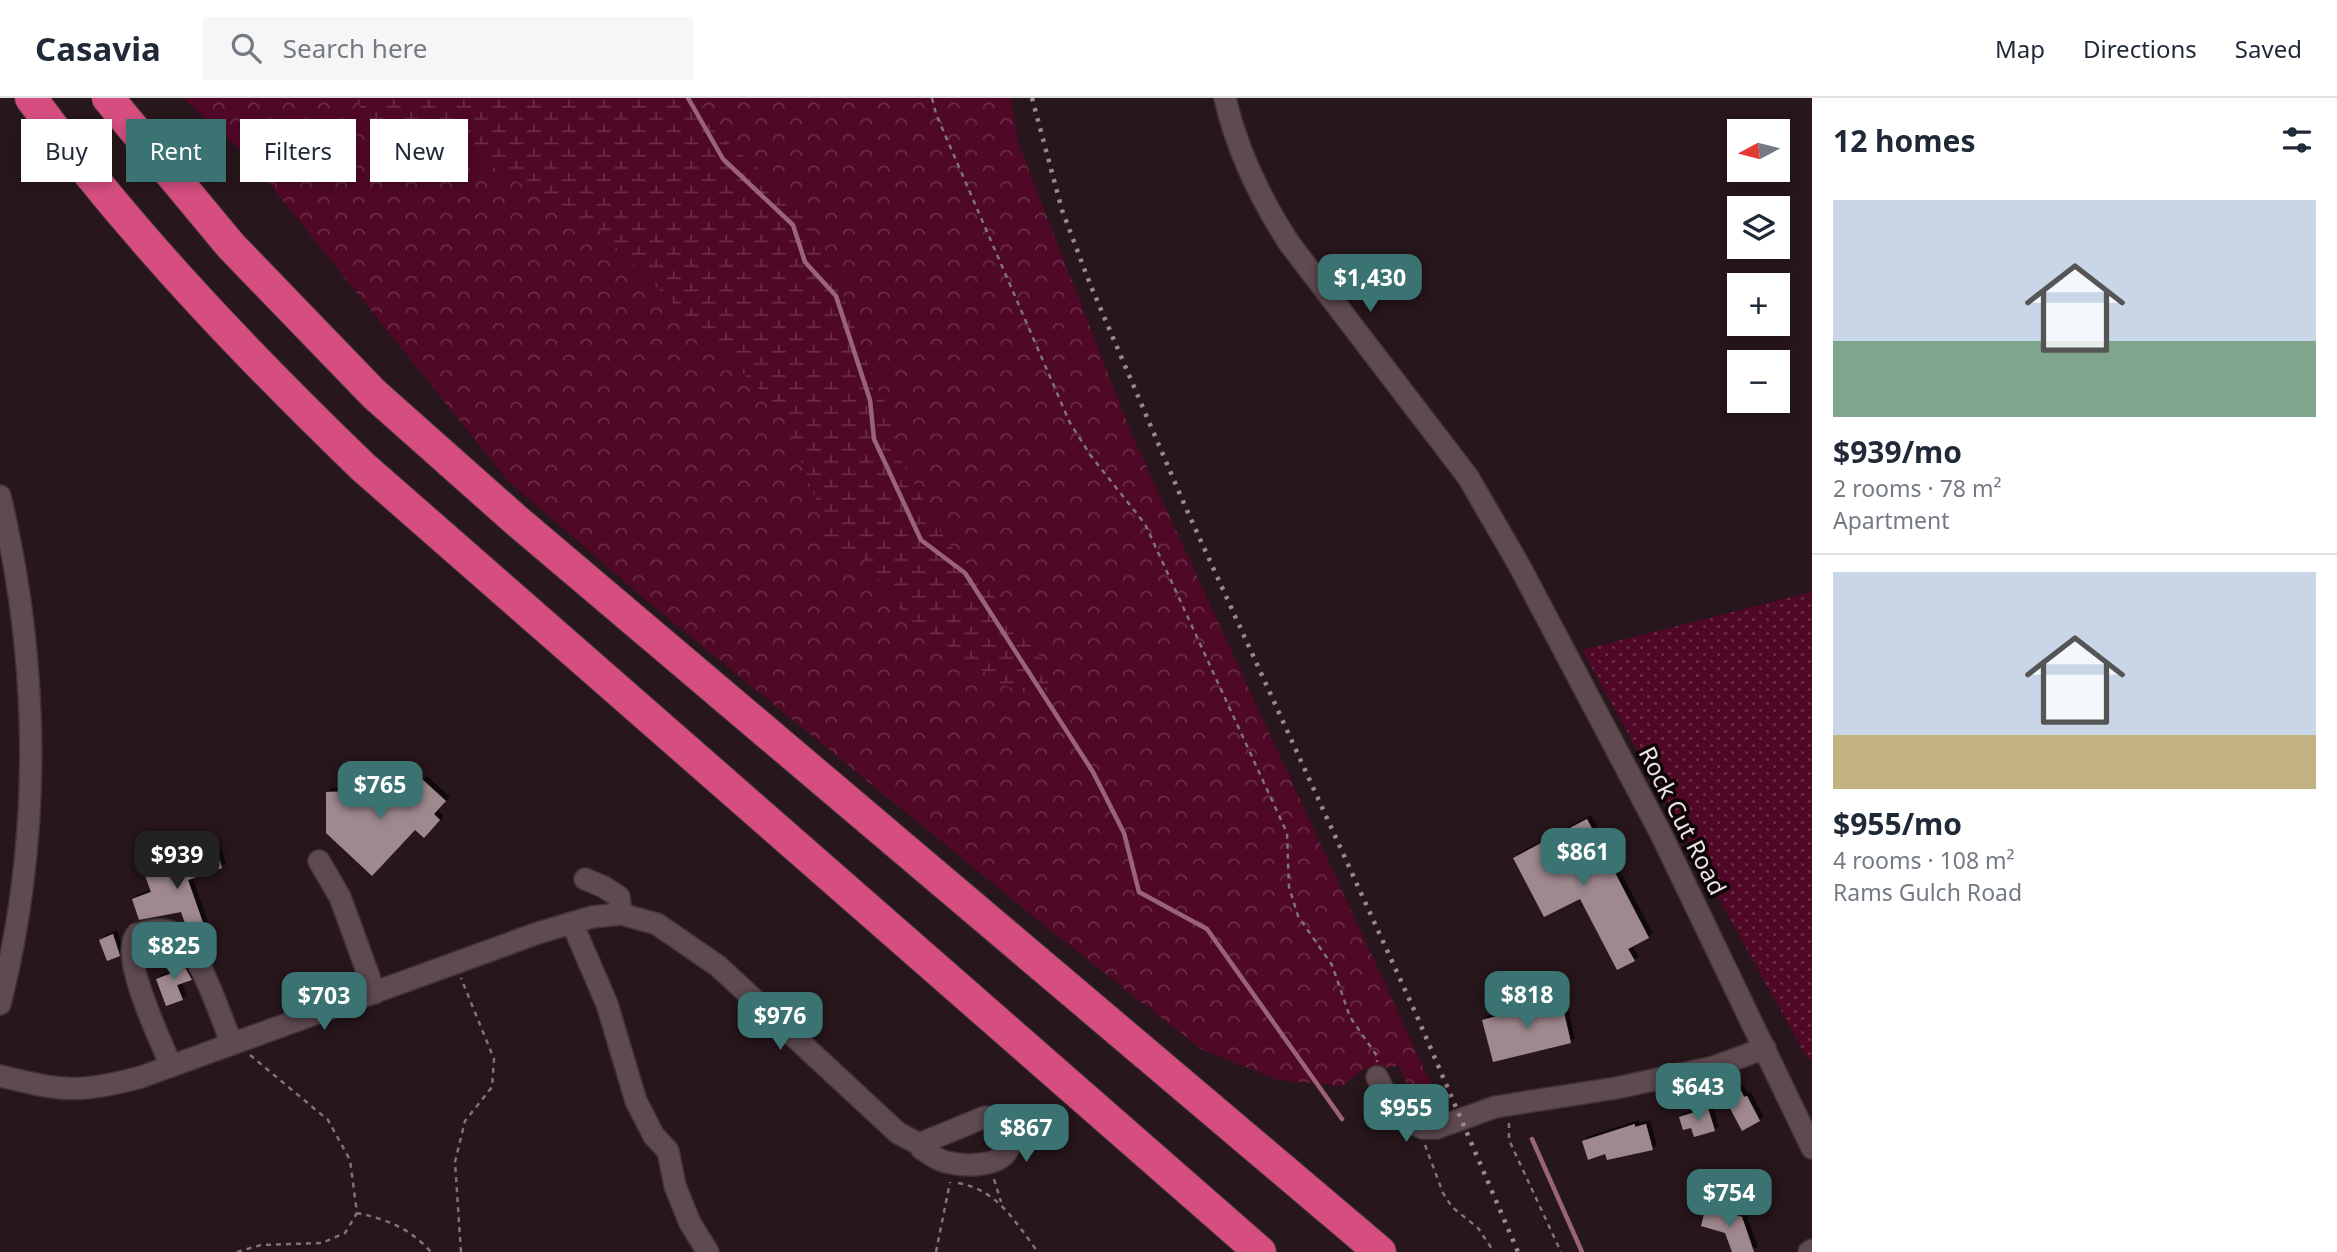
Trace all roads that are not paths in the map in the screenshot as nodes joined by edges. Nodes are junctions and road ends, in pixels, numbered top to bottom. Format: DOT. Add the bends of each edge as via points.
graph roads {
  1 [pos="31,98"];
  2 [pos="108,98"];
  3 [pos="1225,98"];
  4 [pos="0,496"];
  5 [pos="319,861"];
  6 [pos="584,879"];
  7 [pos="621,914"];
  8 [pos="572,923"];
  9 [pos="375,993"];
  10 [pos="0,1004"];
  11 [pos="236,1042"];
  12 [pos="1765,1048"];
  13 [pos="171,1066"];
  14 [pos="0,1076"];
  15 [pos="1377,1077"];
  16 [pos="921,1145"];
  17 [pos="1812,1148"];
  18 [pos="708,1252"];
  19 [pos="1260,1252"];
  20 [pos="1380,1252"];
  1 -- 19 [label="highway" via="156,254 285,392 363,467"];
  2 -- 20 [label="highway" via="231,246 374,394 517,521"];
  3 -- 12 [label="street, Rock Cut Road" via="1264,205 1468,477 1495,523 1661,834"];
  4 -- 10 [label="street" via="16,565 31,741 27,856 15,944"];
  5 -- 9 [label="street" via="340,897"];
  6 -- 7 [label="street" via="619,897"];
  7 -- 8 [label="street"];
  7 -- 16 [label="street" via="657,924 718,966 898,1133"];
  8 -- 9 [label="street"];
  8 -- 18 [label="street" via="607,1004 636,1101 654,1136 668,1151 675,1186"];
  9 -- 11 [label="street"];
  11 -- 13 [label="street"];
  11 -- 13 [label="street" via="182,938 166,929 137,934 131,950 133,968"];
  12 -- 15 [label="street" via="1714,1067 1508,1105 1437,1129 1409,1122 1392,1107"];
  12 -- 17 [label="street, Rock Cut Road"];
  13 -- 14 [label="street" via="97,1089 58,1090"];
  16 -- 16 [label="street" via="948,1172 1006,1155 1010,1134 1001,1120 985,1117"];
}
